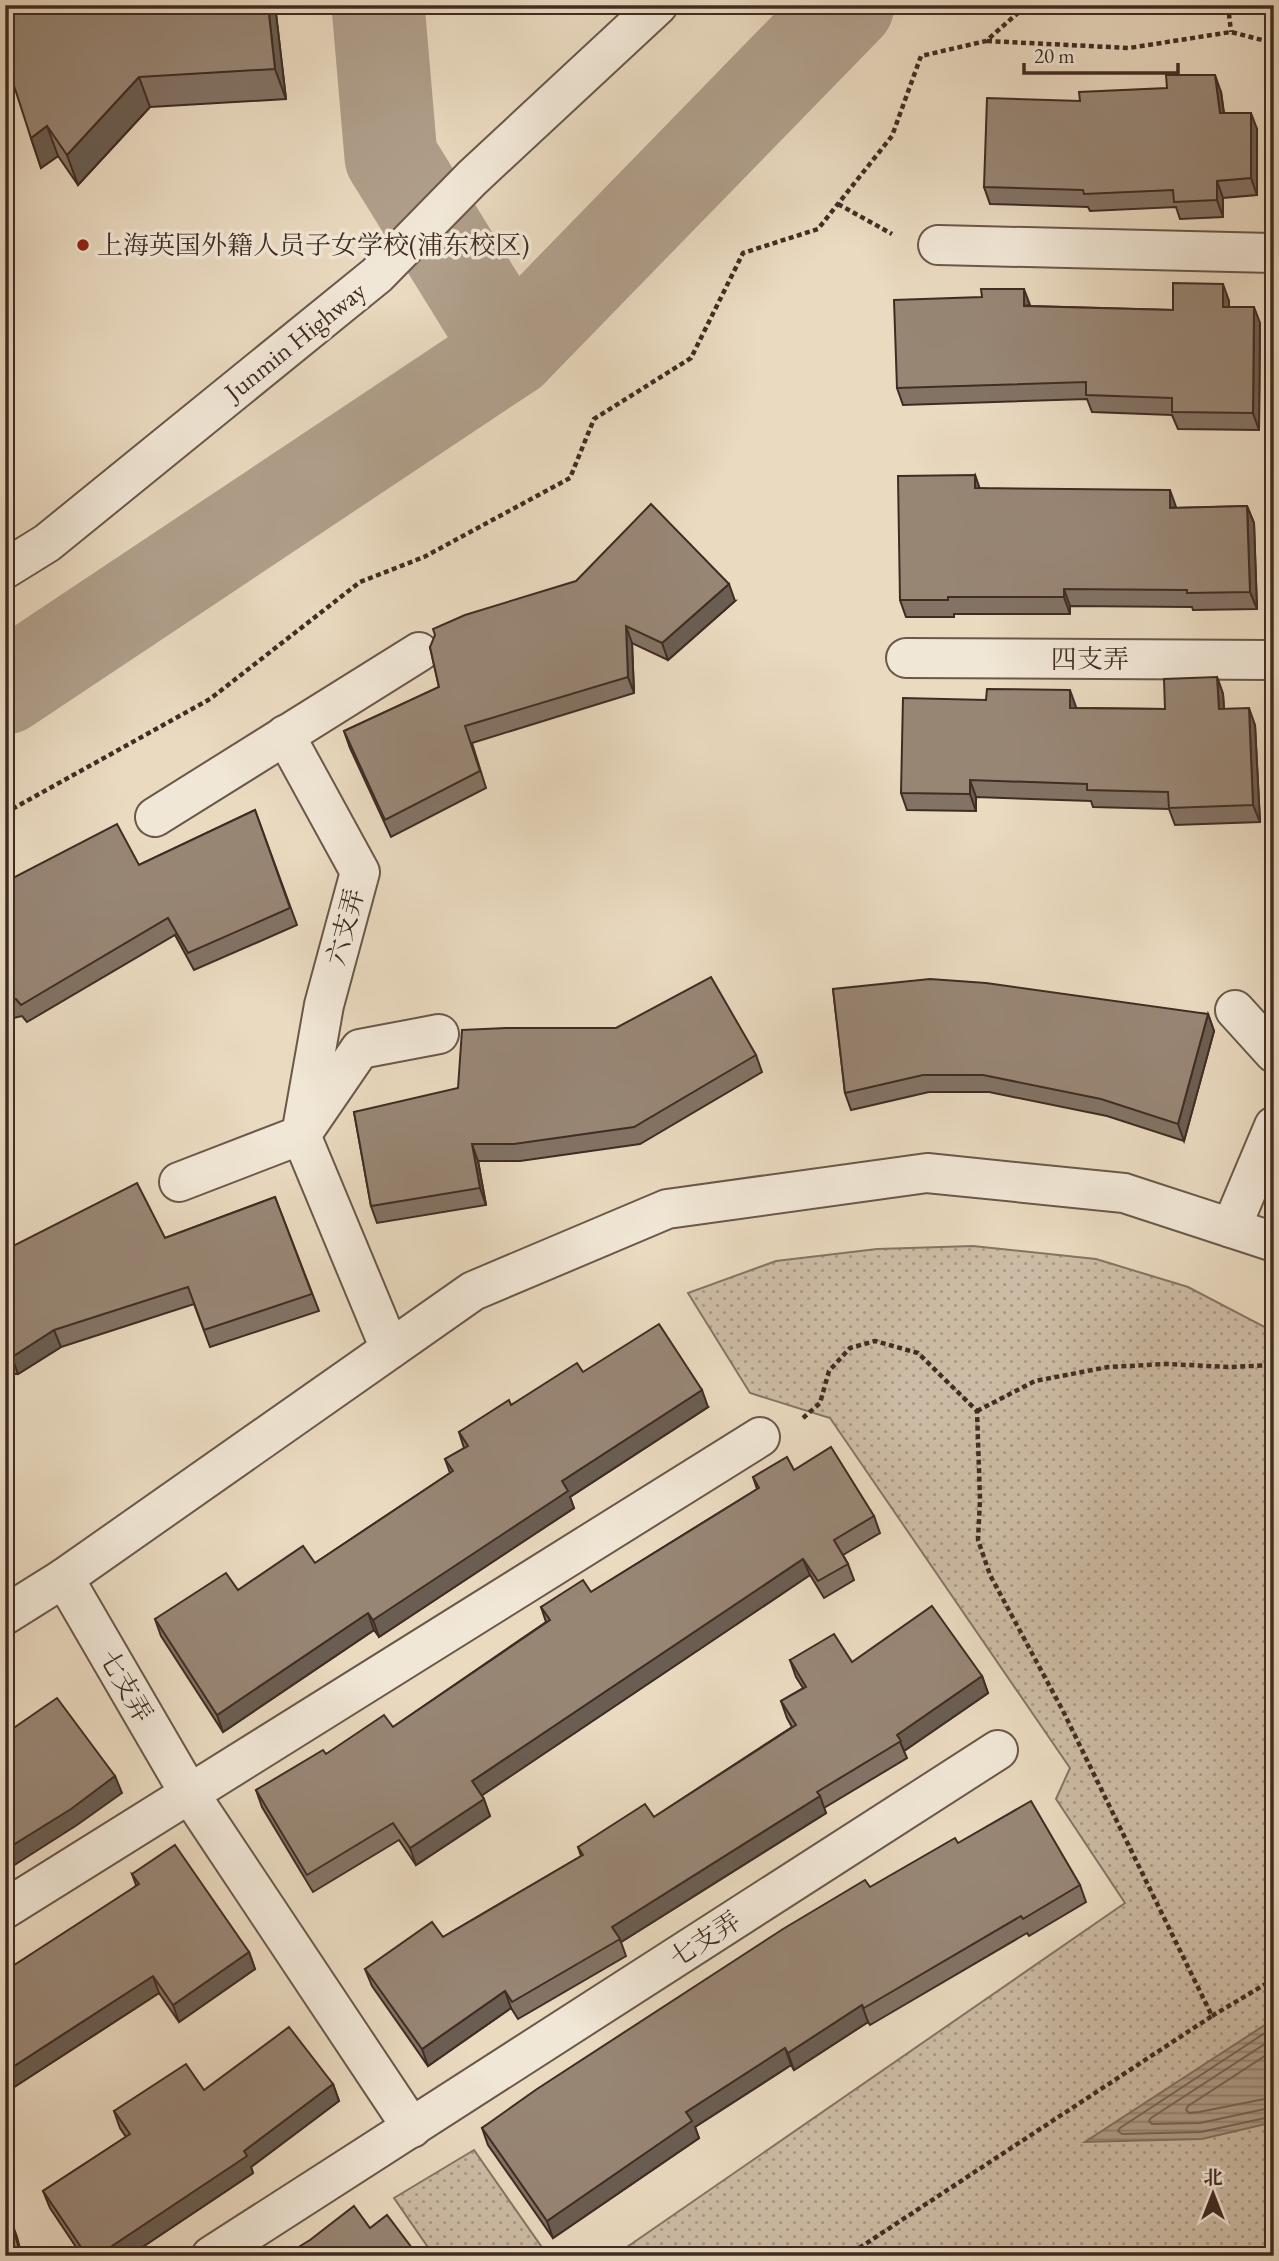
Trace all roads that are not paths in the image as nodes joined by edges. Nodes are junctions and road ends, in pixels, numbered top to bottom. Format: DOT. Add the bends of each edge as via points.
graph roads {
  1 [pos="658,5"];
  2 [pos="938,245"];
  3 [pos="1274,253"];
  4 [pos="5,569"];
  5 [pos="419,652"];
  6 [pos="906,658"];
  7 [pos="1274,660"];
  8 [pos="285,734"];
  9 [pos="155,817"];
  10 [pos="1235,1010"];
  11 [pos="439,1034"];
  12 [pos="1274,1053"];
  13 [pos="1274,1126"];
  14 [pos="301,1135"];
  15 [pos="179,1182"];
  16 [pos="1231,1228"];
  17 [pos="1274,1242"];
  18 [pos="390,1349"];
  19 [pos="760,1437"];
  20 [pos="64,1578"];
  21 [pos="5,1615"];
  22 [pos="998,1750"];
  23 [pos="189,1793"];
  24 [pos="5,1909"];
  25 [pos="412,2127"];
  26 [pos="211,2256"];
  1 -- 4 [label="street, Junmin Highway" via="472,178 377,275 47,543"];
  2 -- 3 [label="street"];
  5 -- 8 [label="street"];
  6 -- 7 [label="street, 四支弄"];
  8 -- 9 [label="street"];
  8 -- 14 [label="street, 六支弄" via="360,872 324,1005"];
  10 -- 12 [label="street"];
  11 -- 14 [label="street" via="360,1049"];
  13 -- 16 [label="street"];
  14 -- 15 [label="street"];
  14 -- 18 [label="street"];
  16 -- 17 [label="street"];
  16 -- 18 [label="street" via="1124,1193 926,1173 667,1209 473,1291"];
  18 -- 20 [label="street"];
  19 -- 23 [label="street"];
  20 -- 21 [label="street"];
  20 -- 23 [label="street, 七支弄"];
  22 -- 25 [label="street, 七支弄"];
  23 -- 24 [label="street"];
  23 -- 25 [label="street, 七支弄"];
  25 -- 26 [label="street, 七支弄"];
}
